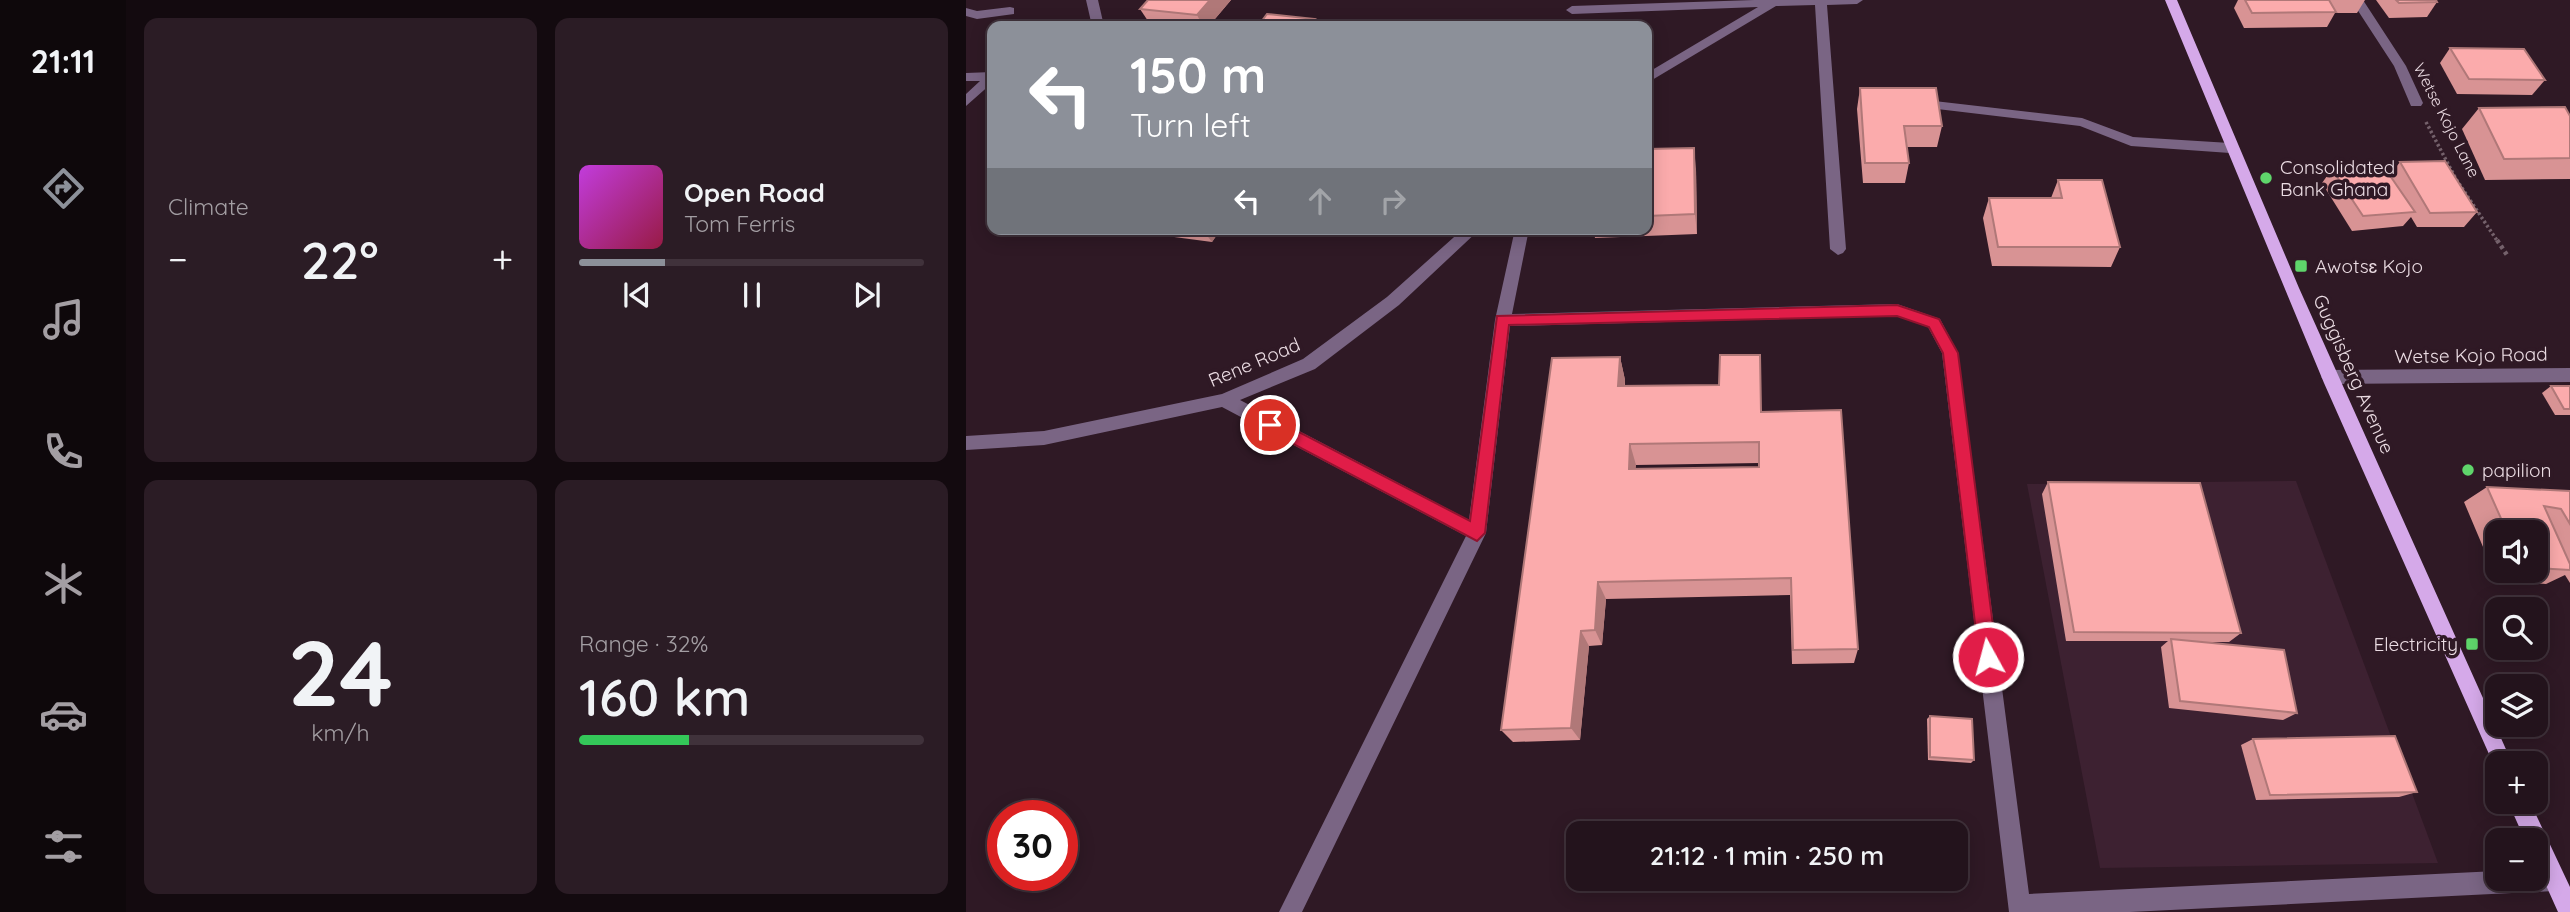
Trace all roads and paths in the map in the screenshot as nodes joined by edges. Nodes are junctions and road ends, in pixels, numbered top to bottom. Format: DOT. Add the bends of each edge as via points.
graph roads {
  1 [pos="1092,0"];
  2 [pos="1857,0"];
  3 [pos="2171,0"];
  4 [pos="2357,0"];
  5 [pos="1821,1"];
  6 [pos="1776,2"];
  7 [pos="1010,5"];
  8 [pos="1574,5"];
  9 [pos="966,12"];
  10 [pos="1097,21"];
  11 [pos="987,76"];
  12 [pos="1652,76"];
  13 [pos="966,77"];
  14 [pos="987,81"];
  15 [pos="966,102"];
  16 [pos="1903,102"];
  17 [pos="2416,103"];
  18 [pos="2230,148"];
  19 [pos="1467,235"];
  20 [pos="1521,235"];
  21 [pos="1838,249"];
  22 [pos="2507,255"];
  23 [pos="1503,320"];
  24 [pos="2570,375"];
  25 [pos="2329,377"];
  26 [pos="1224,400"];
  27 [pos="966,443"];
  28 [pos="1477,533"];
  29 [pos="2497,751"];
  30 [pos="2524,814"];
  31 [pos="2554,880"];
  32 [pos="2020,909"];
  33 [pos="1290,912"];
  34 [pos="2570,912"];
  1 -- 10 [label="street"];
  2 -- 5 [label="street"];
  3 -- 18 [label="main road, Guggisberg Avenue"];
  4 -- 17 [label="street, Wetse Kojo Lane" via="2400,66"];
  5 -- 6 [label="street"];
  5 -- 21 [label="street"];
  6 -- 8 [label="street"];
  6 -- 12 [label="street"];
  7 -- 9 [label="street" via="977,15"];
  11 -- 13 [label="street"];
  14 -- 15 [label="street"];
  16 -- 18 [label="street" via="2082,122 2131,141 2159,145"];
  17 -- 22 [label="path, Wetse Kojo Lane" via="2456,179"];
  18 -- 25 [label="main road, Guggisberg Avenue"];
  19 -- 26 [label="street, Rene Road" via="1392,301 1309,364"];
  20 -- 23 [label="street"];
  23 -- 28 [label="street"];
  23 -- 32 [label="street" via="1897,310 1934,323 1950,353"];
  24 -- 25 [label="street, Wetse Kojo Road"];
  25 -- 29 [label="main road, Guggisberg Avenue"];
  26 -- 27 [label="street, Rene Road" via="1044,438"];
  26 -- 28 [label="street"];
  28 -- 33 [label="street"];
  30 -- 31 [label="main road"];
  31 -- 32 [label="street"];
  31 -- 34 [label="main road"];
}
